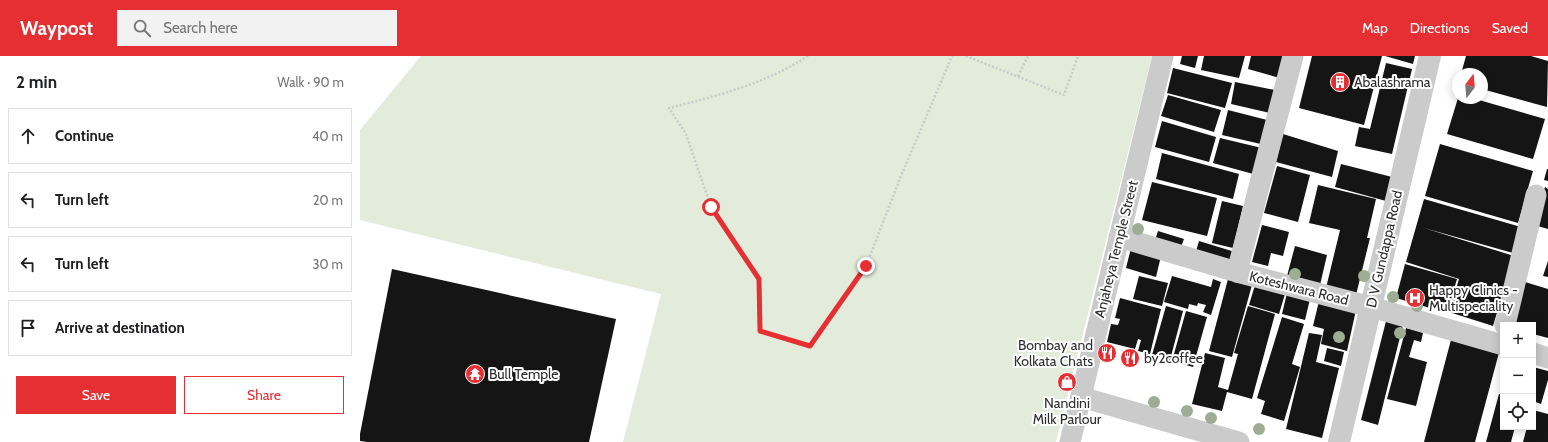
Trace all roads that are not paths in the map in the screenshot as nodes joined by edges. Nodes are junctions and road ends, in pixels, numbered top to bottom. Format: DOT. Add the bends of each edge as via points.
graph roads {
  1 [pos="1163,56"];
  2 [pos="1293,56"];
  3 [pos="1430,56"];
  4 [pos="1536,195"];
  5 [pos="1119,237"];
  6 [pos="1237,272"];
  7 [pos="1371,306"];
  8 [pos="1506,322"];
  9 [pos="1500,336"];
  10 [pos="1536,354"];
  11 [pos="1548,358"];
  12 [pos="1080,397"];
  13 [pos="1070,442"];
  14 [pos="1239,442"];
  15 [pos="1339,442"];
  1 -- 5 [label="street, Anjaheya Temple Street"];
  2 -- 6 [label="street"];
  3 -- 7 [label="street, D V Gundappa Road"];
  4 -- 8 [label="street"];
  5 -- 6 [label="street, Koteshwara Road"];
  5 -- 12 [label="street, Anjaheya Temple Street"];
  6 -- 7 [label="street, Koteshwara Road"];
  7 -- 9 [label="street, Koteshwara Road"];
  7 -- 15 [label="street, D V Gundappa Road"];
  10 -- 11 [label="street"];
  12 -- 13 [label="street, Anjaheya Temple Street"];
  12 -- 14 [label="street"];
}
